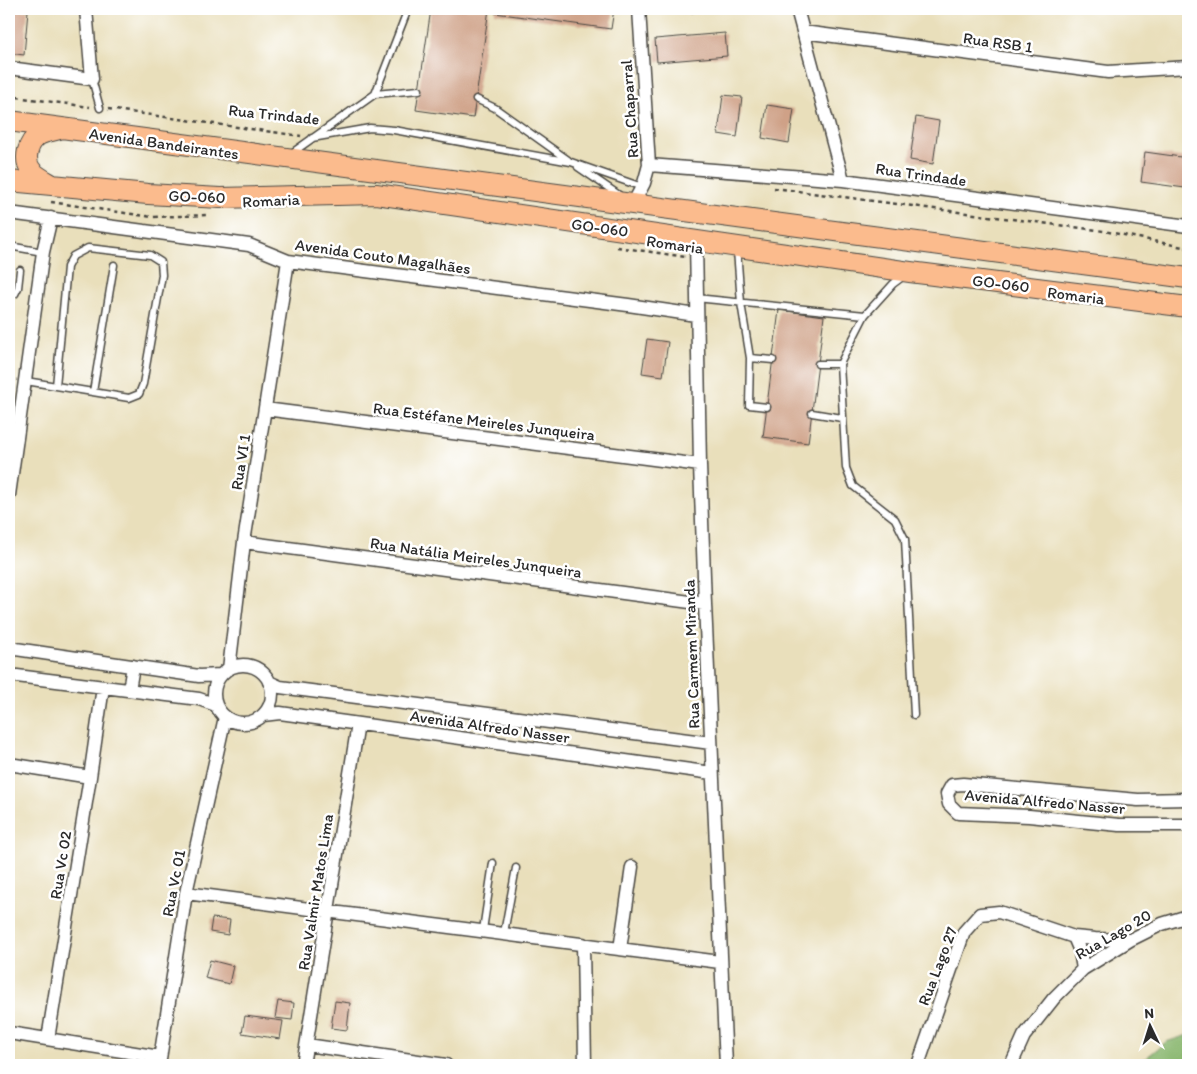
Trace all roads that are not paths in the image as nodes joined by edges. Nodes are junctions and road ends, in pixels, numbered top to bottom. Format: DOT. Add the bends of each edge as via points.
graph roads {
  1 [pos="86,9"];
  2 [pos="408,9"];
  3 [pos="639,9"];
  4 [pos="797,9"];
  5 [pos="804,32"];
  6 [pos="1188,67"];
  7 [pos="9,68"];
  8 [pos="92,78"];
  9 [pos="419,90"];
  10 [pos="375,94"];
  11 [pos="476,99"];
  12 [pos="100,108"];
  13 [pos="9,121"];
  14 [pos="59,129"];
  15 [pos="312,138"];
  16 [pos="284,159"];
  17 [pos="571,162"];
  18 [pos="649,165"];
  19 [pos="842,180"];
  20 [pos="9,181"];
  21 [pos="642,187"];
  22 [pos="49,194"];
  23 [pos="633,204"];
  24 [pos="9,213"];
  25 [pos="50,218"];
  26 [pos="1188,226"];
  27 [pos="9,246"];
  28 [pos="736,247"];
  29 [pos="696,250"];
  30 [pos="43,252"];
  31 [pos="288,261"];
  32 [pos="114,265"];
  33 [pos="20,270"];
  34 [pos="910,272"];
  35 [pos="1188,278"];
  36 [pos="9,294"];
  37 [pos="696,298"];
  38 [pos="741,303"];
  39 [pos="1188,307"];
  40 [pos="865,314"];
  41 [pos="696,315"];
  42 [pos="750,358"];
  43 [pos="772,360"];
  44 [pos="818,364"];
  45 [pos="840,364"];
  46 [pos="26,381"];
  47 [pos="56,386"];
  48 [pos="93,392"];
  49 [pos="766,407"];
  50 [pos="265,409"];
  51 [pos="812,413"];
  52 [pos="842,418"];
  53 [pos="700,465"];
  54 [pos="9,495"];
  55 [pos="244,542"];
  56 [pos="705,604"];
  57 [pos="9,648"];
  58 [pos="133,666"];
  59 [pos="225,672"];
  60 [pos="9,674"];
  61 [pos="269,682"];
  62 [pos="103,687"];
  63 [pos="129,690"];
  64 [pos="216,705"];
  65 [pos="263,715"];
  66 [pos="914,715"];
  67 [pos="225,717"];
  68 [pos="358,724"];
  69 [pos="711,743"];
  70 [pos="9,764"];
  71 [pos="712,773"];
  72 [pos="90,777"];
  73 [pos="1188,799"];
  74 [pos="1188,824"];
  75 [pos="492,863"];
  76 [pos="632,867"];
  77 [pos="516,868"];
  78 [pos="186,893"];
  79 [pos="328,910"];
  80 [pos="1188,916"];
  81 [pos="483,930"];
  82 [pos="504,933"];
  83 [pos="1074,937"];
  84 [pos="1130,940"];
  85 [pos="583,944"];
  86 [pos="620,949"];
  87 [pos="720,962"];
  88 [pos="1083,969"];
  89 [pos="9,1033"];
  90 [pos="48,1039"];
  91 [pos="307,1045"];
  92 [pos="160,1061"];
  93 [pos="303,1065"];
  94 [pos="446,1065"];
  95 [pos="585,1065"];
  96 [pos="726,1065"];
  97 [pos="918,1065"];
  98 [pos="1010,1065"];
  1 -- 8 [label="street"];
  2 -- 10 [label="lane"];
  3 -- 18 [label="street, Rua Chaparral"];
  4 -- 5 [label="street"];
  5 -- 6 [label="street, Rua RSB 1" via="1108,72"];
  5 -- 19 [label="street"];
  7 -- 8 [label="street"];
  8 -- 12 [label="lane"];
  9 -- 10 [label="lane"];
  10 -- 15 [label="lane"];
  11 -- 17 [label="lane" via="495,108"];
  13 -- 14 [label="main road, Avenida Bandeirantes / GO-060"];
  14 -- 16 [label="main road, Avenida Bandeirantes / GO-060"];
  14 -- 22 [label="main road" via="40,134 27,151 31,170"];
  15 -- 16 [label="lane"];
  15 -- 17 [label="lane, Rua Trindade" via="370,128 394,130"];
  16 -- 23 [label="main road, GO-060 / GO-060"];
  17 -- 21 [label="lane, Rua Trindade"];
  17 -- 23 [label="lane"];
  18 -- 19 [label="street, Rua Trindade"];
  18 -- 21 [label="street, Rua Chaparral"];
  19 -- 26 [label="street, Rua Trindade"];
  20 -- 22 [label="main road, GO-060 / GO-060"];
  21 -- 23 [label="street, Rua Chaparral"];
  22 -- 29 [label="main road, GO-060 / GO-060" via="220,198 376,194"];
  23 -- 35 [label="main road, GO-060 / GO-060"];
  24 -- 25 [label="street, Avenida Couto Magalhães"];
  25 -- 30 [label="street"];
  25 -- 31 [label="street, Avenida Couto Magalhães" via="249,245"];
  27 -- 30 [label="lane"];
  28 -- 29 [label="main road, GO-060 / GO-060"];
  28 -- 34 [label="main road, GO-060 / GO-060"];
  28 -- 38 [label="lane"];
  29 -- 37 [label="street, Rua Carmem Miranda"];
  30 -- 46 [label="street"];
  31 -- 41 [label="street, Avenida Couto Magalhães"];
  31 -- 50 [label="street, Rua VI 1"];
  32 -- 48 [label="lane"];
  33 -- 36 [label="lane" via="18,288 15,294"];
  34 -- 39 [label="main road, GO-060 / GO-060"];
  34 -- 40 [label="lane" via="893,284"];
  37 -- 38 [label="lane"];
  37 -- 41 [label="street, Rua Carmem Miranda"];
  38 -- 40 [label="lane"];
  38 -- 42 [label="lane"];
  40 -- 45 [label="lane"];
  41 -- 53 [label="street, Rua Carmem Miranda"];
  42 -- 43 [label="lane"];
  42 -- 49 [label="lane" via="749,405"];
  44 -- 45 [label="lane"];
  45 -- 52 [label="lane"];
  46 -- 47 [label="lane"];
  46 -- 54 [label="street"];
  47 -- 48 [label="lane"];
  47 -- 48 [label="lane" via="67,268 73,256 88,248 150,255 161,262 162,275 144,384 139,394 129,398"];
  50 -- 53 [label="street, Rua Estéfane Meireles Junqueira"];
  50 -- 55 [label="street, Rua VI 1"];
  51 -- 52 [label="lane"];
  52 -- 66 [label="lane" via="846,468 853,486 894,519 905,539"];
  53 -- 56 [label="street, Rua Carmem Miranda"];
  55 -- 56 [label="street, Rua Natália Meireles Junqueira"];
  55 -- 59 [label="street, Rua VI 1"];
  56 -- 69 [label="street, Rua Carmem Miranda"];
  57 -- 58 [label="street"];
  58 -- 59 [label="street" via="199,676"];
  58 -- 63 [label="street"];
  59 -- 61 [label="street" via="235,666 250,666 266,675"];
  59 -- 64 [label="street" via="214,691"];
  60 -- 62 [label="street"];
  61 -- 65 [label="street" via="272,698"];
  61 -- 69 [label="street, Avenida Alfredo Nasser" via="280,687"];
  62 -- 63 [label="street"];
  62 -- 72 [label="street, Rua Vc 02"];
  63 -- 64 [label="street" via="199,699"];
  64 -- 67 [label="street"];
  65 -- 67 [label="street" via="246,723"];
  65 -- 68 [label="street, Avenida Alfredo Nasser" via="280,713"];
  67 -- 78 [label="street, Rua Vc 01"];
  68 -- 71 [label="street, Avenida Alfredo Nasser"];
  68 -- 79 [label="street, Rua Valmir Matos Lima"];
  69 -- 71 [label="street, Rua Carmem Miranda"];
  70 -- 72 [label="street"];
  71 -- 87 [label="street, Rua Carmem Miranda"];
  72 -- 90 [label="street, Rua Vc 02"];
  73 -- 74 [label="street, Avenida Alfredo Nasser" via="1138,800 963,784 952,785 948,794 949,804 958,813 1119,825"];
  75 -- 81 [label="lane"];
  76 -- 86 [label="street"];
  77 -- 82 [label="lane"];
  78 -- 79 [label="street"];
  78 -- 92 [label="street, Rua Vc 01"];
  79 -- 81 [label="street"];
  79 -- 91 [label="street, Rua Valmir Matos Lima"];
  80 -- 84 [label="street, Rua Lago 20" via="1162,924"];
  81 -- 82 [label="street"];
  82 -- 85 [label="street"];
  83 -- 84 [label="street, Rua Lago 27"];
  83 -- 88 [label="street"];
  83 -- 97 [label="street, Rua Lago 27" via="999,912 980,914 964,932"];
  84 -- 88 [label="street, Rua Lago 20"];
  85 -- 86 [label="street"];
  85 -- 95 [label="street"];
  86 -- 87 [label="street"];
  87 -- 96 [label="street, Rua Carmem Miranda"];
  88 -- 98 [label="street, Rua Lago 20" via="1054,998 1024,1036"];
  89 -- 90 [label="street"];
  90 -- 92 [label="street"];
  91 -- 93 [label="street, Rua Valmir Matos Lima"];
  91 -- 94 [label="street"];
}
